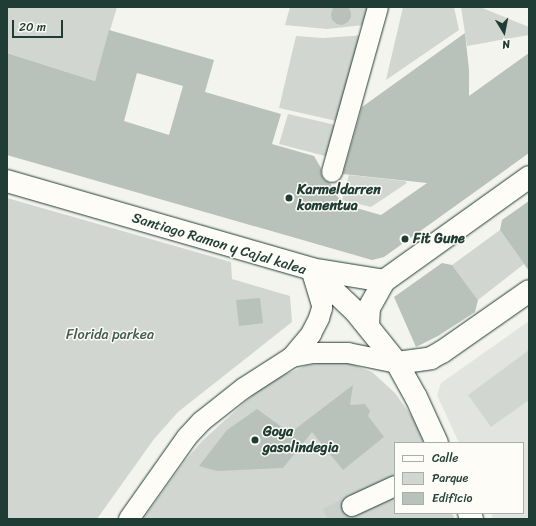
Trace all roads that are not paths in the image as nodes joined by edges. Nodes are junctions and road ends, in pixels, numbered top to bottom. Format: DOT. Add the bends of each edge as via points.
graph roads {
  1 [pos="378,7"];
  2 [pos="332,172"];
  3 [pos="529,177"];
  4 [pos="7,181"];
  5 [pos="310,269"];
  6 [pos="384,281"];
  7 [pos="529,291"];
  8 [pos="368,326"];
  9 [pos="292,357"];
  10 [pos="397,362"];
  11 [pos="438,442"];
  12 [pos="394,486"];
  13 [pos="352,506"];
  14 [pos="129,519"];
  1 -- 2 [label="street"];
  3 -- 6 [label="main road"];
  4 -- 5 [label="main road, Santiago Ramon y Cajal kalea"];
  5 -- 6 [label="main road"];
  5 -- 8 [label="main road, Santiago Ramon y Cajal kalea"];
  5 -- 9 [label="street" via="322,308 310,334"];
  6 -- 8 [label="main road" via="369,308"];
  7 -- 10 [label="main road" via="442,352 430,358"];
  8 -- 10 [label="main road, Santiago Ramon y Cajal kalea"];
  9 -- 10 [label="street" via="312,352 341,352"];
  9 -- 14 [label="street" via="244,388 202,421 187,437"];
  10 -- 11 [label="main road, Santiago Ramon y Cajal kalea"];
  12 -- 13 [label="street"];
}
